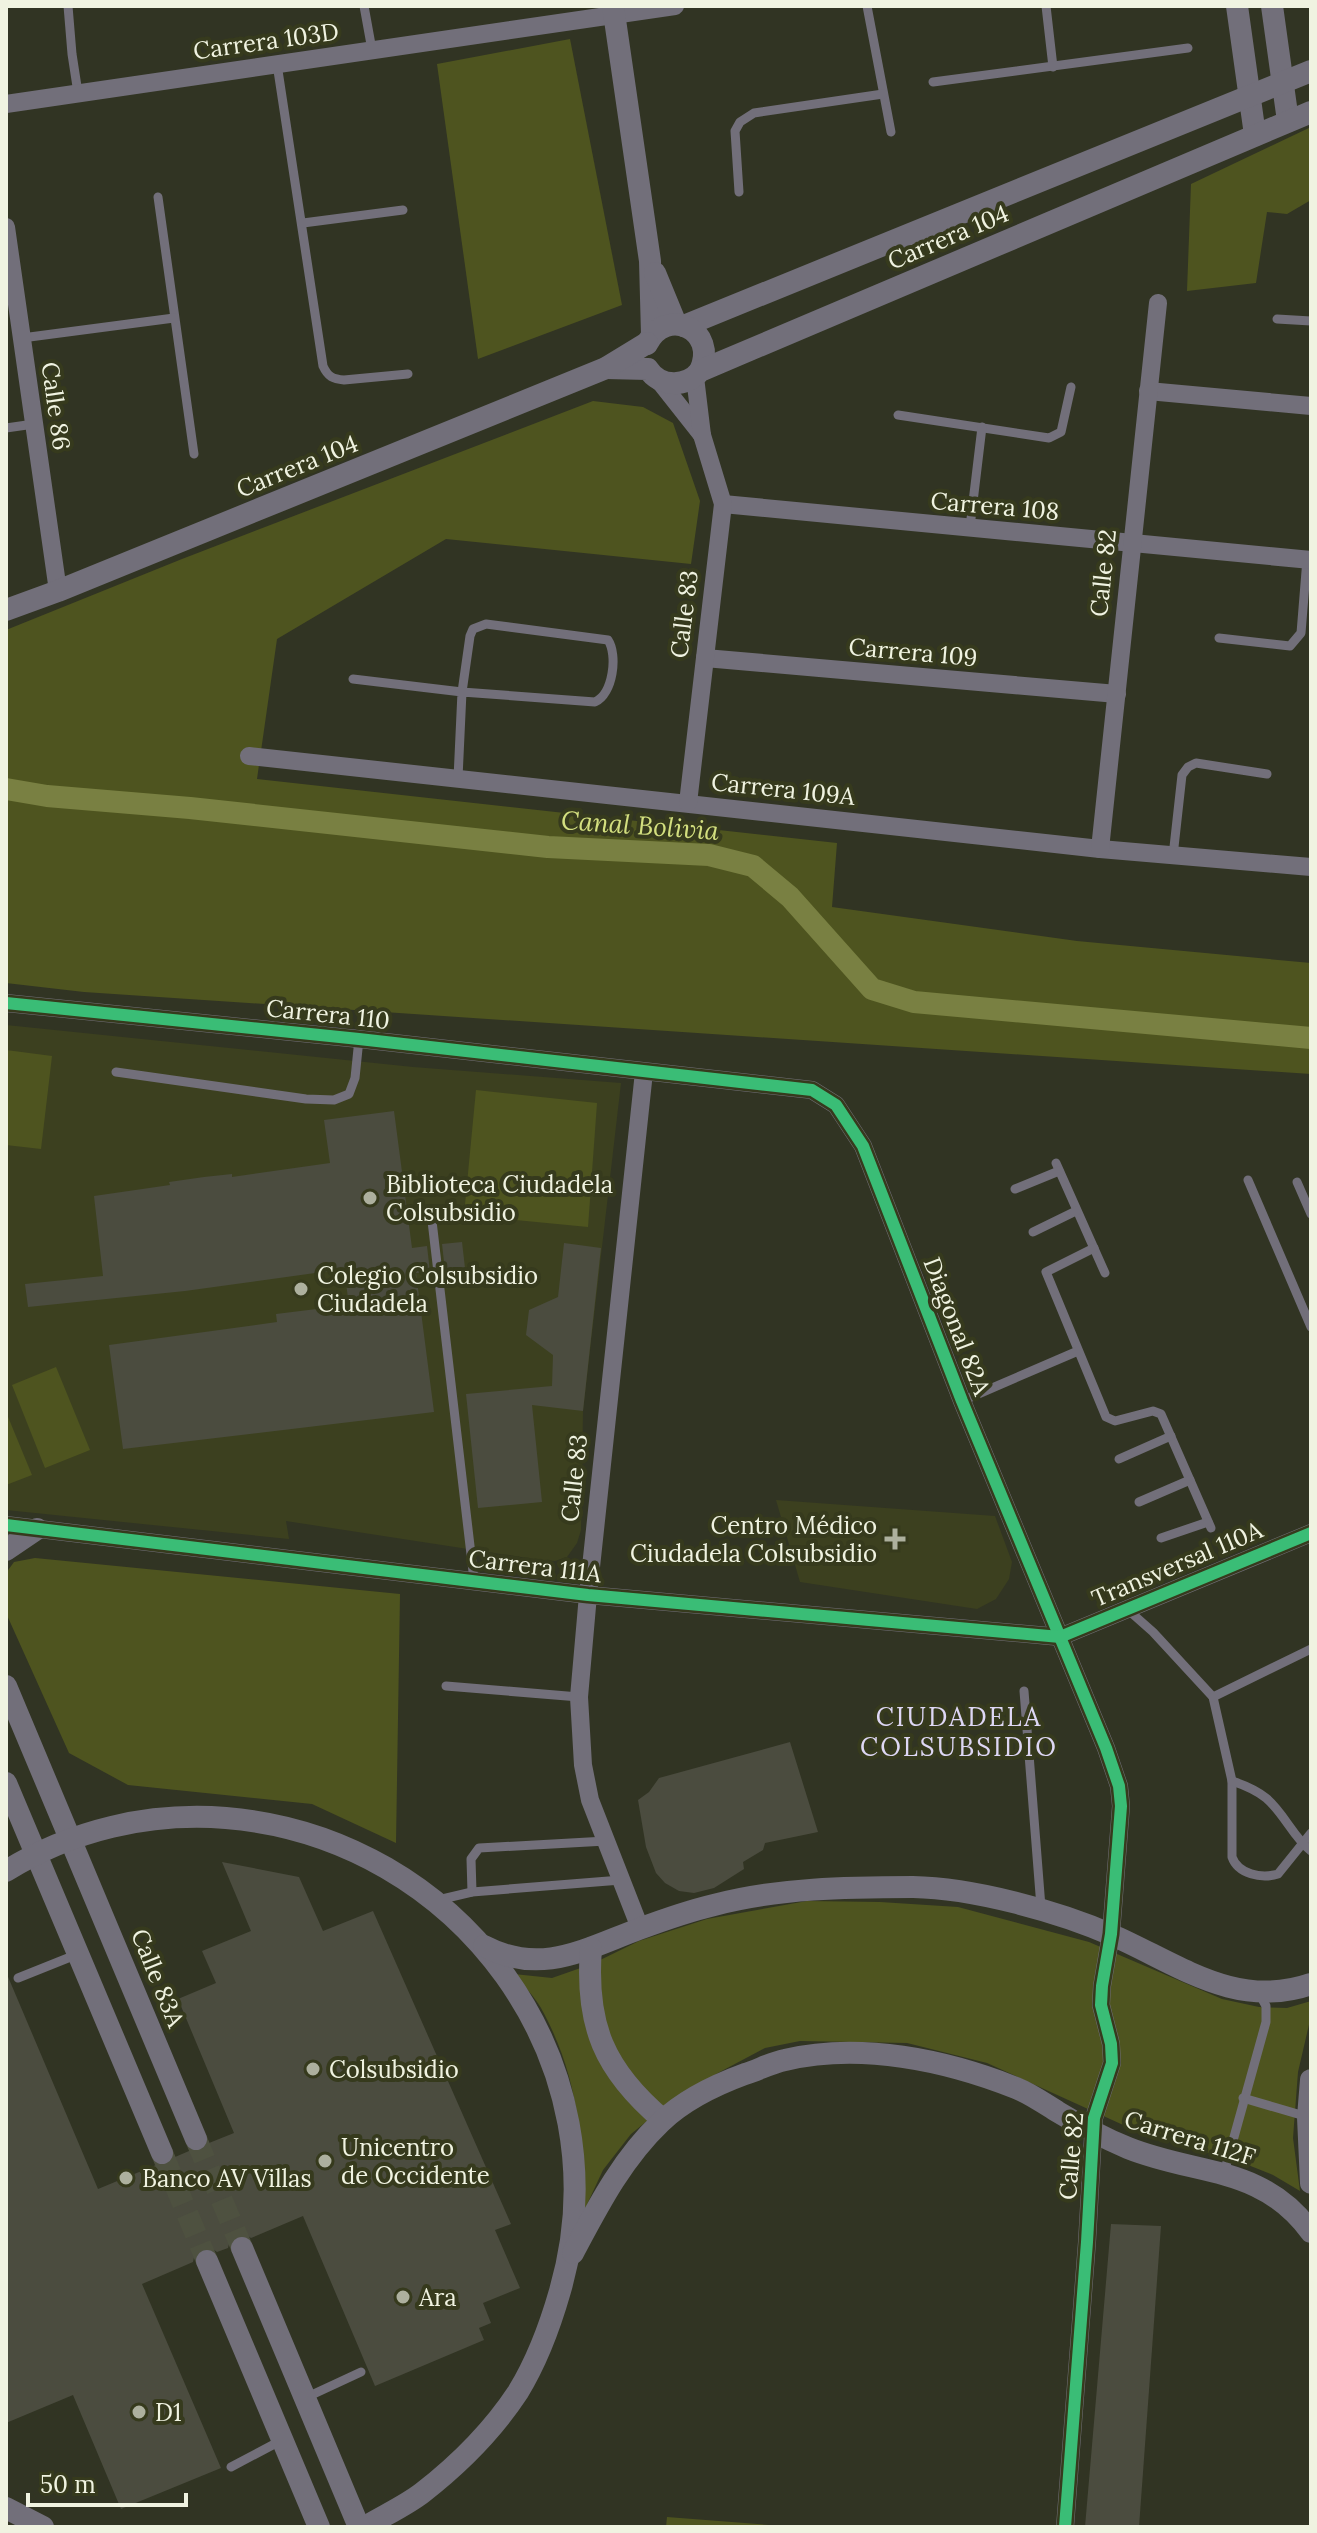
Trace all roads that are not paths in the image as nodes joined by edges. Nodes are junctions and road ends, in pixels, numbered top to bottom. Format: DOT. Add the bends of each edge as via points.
graph roads {
  1 [pos="68,6"];
  2 [pos="364,6"];
  3 [pos="675,6"];
  4 [pos="867,6"];
  5 [pos="1046,6"];
  6 [pos="1237,6"];
  7 [pos="1272,6"];
  8 [pos="613,10"];
  9 [pos="1188,48"];
  10 [pos="372,50"];
  11 [pos="277,64"];
  12 [pos="1053,67"];
  13 [pos="1311,71"];
  14 [pos="933,82"];
  15 [pos="1283,82"];
  16 [pos="78,93"];
  17 [pos="883,94"];
  18 [pos="1250,96"];
  19 [pos="6,104"];
  20 [pos="1311,112"];
  21 [pos="1288,121"];
  22 [pos="891,132"];
  23 [pos="1255,135"];
  24 [pos="739,192"];
  25 [pos="158,197"];
  26 [pos="403,210"];
  27 [pos="303,223"];
  28 [pos="6,227"];
  29 [pos="650,261"];
  30 [pos="1158,303"];
  31 [pos="174,318"];
  32 [pos="1277,319"];
  33 [pos="1311,321"];
  34 [pos="680,325"];
  35 [pos="22,338"];
  36 [pos="649,339"];
  37 [pos="606,368"];
  38 [pos="408,374"];
  39 [pos="652,374"];
  40 [pos="697,374"];
  41 [pos="1071,387"];
  42 [pos="1148,391"];
  43 [pos="1311,406"];
  44 [pos="898,415"];
  45 [pos="34,424"];
  46 [pos="982,427"];
  47 [pos="6,428"];
  48 [pos="702,435"];
  49 [pos="194,454"];
  50 [pos="723,504"];
  51 [pos="970,527"];
  52 [pos="1133,543"];
  53 [pos="1309,560"];
  54 [pos="58,591"];
  55 [pos="6,610"];
  56 [pos="1219,638"];
  57 [pos="705,658"];
  58 [pos="353,679"];
  59 [pos="462,692"];
  60 [pos="1117,694"];
  61 [pos="249,756"];
  62 [pos="1267,774"];
  63 [pos="458,778"];
  64 [pos="688,803"];
  65 [pos="1100,849"];
  66 [pos="1173,856"];
  67 [pos="1311,867"];
  68 [pos="6,1003"];
  69 [pos="359,1039"];
  70 [pos="116,1072"];
  71 [pos="644,1072"];
  72 [pos="1248,1180"];
  73 [pos="1297,1182"];
  74 [pos="1015,1189"];
  75 [pos="1076,1211"];
  76 [pos="1311,1214"];
  77 [pos="432,1221"];
  78 [pos="1033,1232"];
  79 [pos="1094,1248"];
  80 [pos="1105,1273"];
  81 [pos="1311,1327"];
  82 [pos="1078,1351"];
  83 [pos="962,1401"];
  84 [pos="1171,1436"];
  85 [pos="1119,1459"];
  86 [pos="1190,1480"];
  87 [pos="1139,1502"];
  88 [pos="6,1525"];
  89 [pos="37,1529"];
  90 [pos="1311,1533"];
  91 [pos="1161,1538"];
  92 [pos="6,1550"];
  93 [pos="474,1580"];
  94 [pos="588,1595"];
  95 [pos="1127,1609"];
  96 [pos="1060,1637"];
  97 [pos="1311,1649"];
  98 [pos="6,1686"];
  99 [pos="446,1686"];
  100 [pos="1024,1691"];
  101 [pos="579,1697"];
  102 [pos="1213,1697"];
  103 [pos="1106,1748"];
  104 [pos="1232,1781"];
  105 [pos="6,1783"];
  106 [pos="1311,1833"];
  107 [pos="70,1838"];
  108 [pos="606,1841"];
  109 [pos="1302,1844"];
  110 [pos="1311,1851"];
  111 [pos="35,1853"];
  112 [pos="6,1871"];
  113 [pos="621,1880"];
  114 [pos="472,1892"];
  115 [pos="436,1901"];
  116 [pos="1041,1910"];
  117 [pos="640,1928"];
  118 [pos="1111,1934"];
  119 [pos="114,1941"];
  120 [pos="483,1945"];
  121 [pos="591,1948"];
  122 [pos="79,1954"];
  123 [pos="18,1978"];
  124 [pos="1311,1984"];
  125 [pos="1259,1993"];
  126 [pos="1311,2080"];
  127 [pos="1243,2098"];
  128 [pos="1309,2117"];
  129 [pos="663,2120"];
  130 [pos="1092,2133"];
  131 [pos="1224,2173"];
  132 [pos="1311,2183"];
  133 [pos="1311,2232"];
  134 [pos="569,2261"];
  135 [pos="361,2372"];
  136 [pos="305,2398"];
  137 [pos="271,2414"];
  138 [pos="282,2440"];
  139 [pos="231,2467"];
  140 [pos="6,2508"];
  141 [pos="43,2527"];
  142 [pos="319,2527"];
  143 [pos="362,2527"];
  144 [pos="1065,2527"];
  1 -- 16 [label="lane"];
  2 -- 10 [label="lane"];
  3 -- 8 [label="street, Carrera 103D"];
  4 -- 17 [label="lane"];
  5 -- 12 [label="lane"];
  6 -- 18 [label="street"];
  7 -- 15 [label="street"];
  8 -- 10 [label="street, Carrera 103D"];
  8 -- 29 [label="street"];
  9 -- 12 [label="lane"];
  10 -- 11 [label="street, Carrera 103D"];
  11 -- 16 [label="street, Carrera 103D"];
  11 -- 27 [label="lane"];
  12 -- 14 [label="lane"];
  13 -- 15 [label="street, Carrera 104"];
  15 -- 18 [label="street, Carrera 104"];
  15 -- 21 [label="street"];
  16 -- 19 [label="street, Carrera 103D"];
  17 -- 22 [label="lane"];
  17 -- 24 [label="lane" via="746,116 735,131"];
  18 -- 23 [label="street"];
  18 -- 34 [label="street, Carrera 104"];
  20 -- 21 [label="street, Carrera 104"];
  21 -- 23 [label="street, Carrera 104"];
  23 -- 40 [label="street, Carrera 104"];
  25 -- 31 [label="lane"];
  26 -- 27 [label="lane"];
  27 -- 38 [label="lane" via="327,374 344,380"];
  28 -- 35 [label="street, Calle 86"];
  29 -- 34 [label="street"];
  29 -- 36 [label="street"];
  30 -- 42 [label="street, Calle 82"];
  31 -- 35 [label="lane"];
  31 -- 49 [label="lane"];
  32 -- 33 [label="lane"];
  34 -- 36 [label="street" via="659,329"];
  34 -- 40 [label="street" via="703,344"];
  35 -- 45 [label="street, Calle 86"];
  36 -- 37 [label="street, Carrera 104"];
  36 -- 39 [label="street" via="646,359"];
  37 -- 39 [label="street, Carrera 104"];
  37 -- 54 [label="street, Carrera 104"];
  39 -- 40 [label="street, Carrera 104" via="677,383"];
  39 -- 48 [label="street, Calle 83"];
  40 -- 48 [label="street, Calle 83"];
  41 -- 46 [label="lane" via="1056,436"];
  42 -- 43 [label="street"];
  42 -- 52 [label="street, Calle 82"];
  44 -- 46 [label="lane"];
  45 -- 47 [label="lane"];
  45 -- 54 [label="street, Calle 86"];
  46 -- 51 [label="lane"];
  48 -- 50 [label="street, Calle 83"];
  50 -- 51 [label="street, Carrera 108"];
  50 -- 57 [label="street, Calle 83"];
  51 -- 52 [label="street, Carrera 108"];
  52 -- 53 [label="street, Carrera 108"];
  52 -- 60 [label="street, Calle 82"];
  53 -- 56 [label="lane" via="1297,640 1290,646"];
  54 -- 55 [label="street, Carrera 104"];
  57 -- 60 [label="street, Carrera 109"];
  57 -- 64 [label="street, Calle 83"];
  58 -- 59 [label="lane"];
  59 -- 59 [label="lane" via="470,636 478,626 602,637 612,647 607,691 595,702"];
  59 -- 63 [label="lane"];
  60 -- 65 [label="street, Calle 82"];
  61 -- 63 [label="street, Carrera 109A"];
  62 -- 66 [label="lane" via="1196,763 1188,767 1182,775"];
  63 -- 64 [label="street, Carrera 109A"];
  64 -- 65 [label="street, Carrera 109A"];
  65 -- 66 [label="street, Carrera 109A"];
  66 -- 67 [label="street, Carrera 109A"];
  68 -- 69 [label="street, Carrera 110"];
  69 -- 70 [label="lane" via="349,1094 334,1100"];
  69 -- 71 [label="street, Carrera 110"];
  71 -- 83 [label="street, Diagonal 82A" via="812,1090 836,1105 863,1146"];
  71 -- 94 [label="street, Calle 83"];
  72 -- 81 [label="lane"];
  73 -- 76 [label="lane"];
  74 -- 75 [label="lane" via="1058,1167"];
  75 -- 78 [label="lane"];
  75 -- 79 [label="lane"];
  77 -- 93 [label="lane"];
  79 -- 80 [label="lane"];
  79 -- 82 [label="lane" via="1046,1272"];
  82 -- 83 [label="lane"];
  82 -- 84 [label="lane" via="1106,1417 1115,1421 1157,1412"];
  83 -- 96 [label="street, Diagonal 82A"];
  84 -- 85 [label="lane"];
  84 -- 86 [label="lane"];
  86 -- 87 [label="lane"];
  86 -- 91 [label="lane" via="1210,1525"];
  88 -- 89 [label="street, Carrera 111A"];
  89 -- 92 [label="street"];
  89 -- 93 [label="street, Carrera 111A"];
  90 -- 95 [label="street, Transversal 110A"];
  93 -- 94 [label="street, Carrera 111A"];
  94 -- 96 [label="street, Carrera 111A"];
  94 -- 101 [label="street, Calle 83"];
  95 -- 96 [label="street, Transversal 110A"];
  95 -- 102 [label="lane"];
  96 -- 103 [label="street, Diagonal 82A"];
  97 -- 102 [label="lane"];
  98 -- 107 [label="street, Calle 83A"];
  99 -- 101 [label="lane"];
  100 -- 116 [label="lane"];
  101 -- 108 [label="street, Calle 83" via="583,1765"];
  102 -- 104 [label="lane"];
  103 -- 118 [label="street, Calle 82" via="1121,1806"];
  104 -- 109 [label="lane" via="1267,1799"];
  104 -- 109 [label="lane" via="1232,1857 1240,1871 1278,1874"];
  105 -- 111 [label="street"];
  106 -- 109 [label="lane"];
  107 -- 111 [label="street"];
  107 -- 115 [label="street" via="132,1821 196,1815 261,1821 324,1837 359,1853"];
  107 -- 119 [label="street, Calle 83A"];
  108 -- 113 [label="street, Calle 83"];
  108 -- 114 [label="lane" via="479,1848 471,1859"];
  109 -- 110 [label="lane"];
  111 -- 112 [label="street"];
  111 -- 122 [label="street"];
  113 -- 114 [label="lane"];
  113 -- 117 [label="street, Calle 83"];
  114 -- 115 [label="lane"];
  115 -- 120 [label="street"];
  116 -- 117 [label="street" via="923,1887 854,1887 747,1898"];
  116 -- 118 [label="street"];
  117 -- 121 [label="street"];
  118 -- 125 [label="street" via="1228,1988"];
  118 -- 130 [label="street, Calle 82" via="1101,2005 1112,2063"];
  119 -- 122 [label="street"];
  119 -- 122 [label="street, Calle 83A" via="195,2137 161,2152"];
  120 -- 121 [label="street" via="524,1959 552,1959"];
  120 -- 134 [label="street" via="524,2002 553,2066 570,2130 575,2195"];
  121 -- 129 [label="street" via="592,2014 602,2045 617,2074"];
  122 -- 123 [label="lane"];
  124 -- 125 [label="street" via="1290,1992"];
  125 -- 127 [label="lane" via="1266,2022"];
  126 -- 128 [label="street"];
  127 -- 128 [label="lane"];
  127 -- 131 [label="lane"];
  128 -- 132 [label="street"];
  129 -- 130 [label="street, Carrera 112F" via="714,2085 785,2060 852,2052 938,2062 1019,2089"];
  129 -- 134 [label="street, Carrera 112F" via="609,2186"];
  130 -- 131 [label="street, Carrera 112F" via="1133,2150"];
  130 -- 144 [label="street, Calle 82"];
  131 -- 133 [label="street, Carrera 112F" via="1279,2198"];
  134 -- 143 [label="street" via="549,2329 518,2392 474,2447 421,2494"];
  135 -- 136 [label="lane"];
  136 -- 137 [label="street"];
  136 -- 137 [label="street" via="243,2250 207,2263"];
  136 -- 143 [label="street"];
  137 -- 138 [label="street"];
  138 -- 139 [label="lane"];
  138 -- 142 [label="street"];
  140 -- 141 [label="street"];
}
